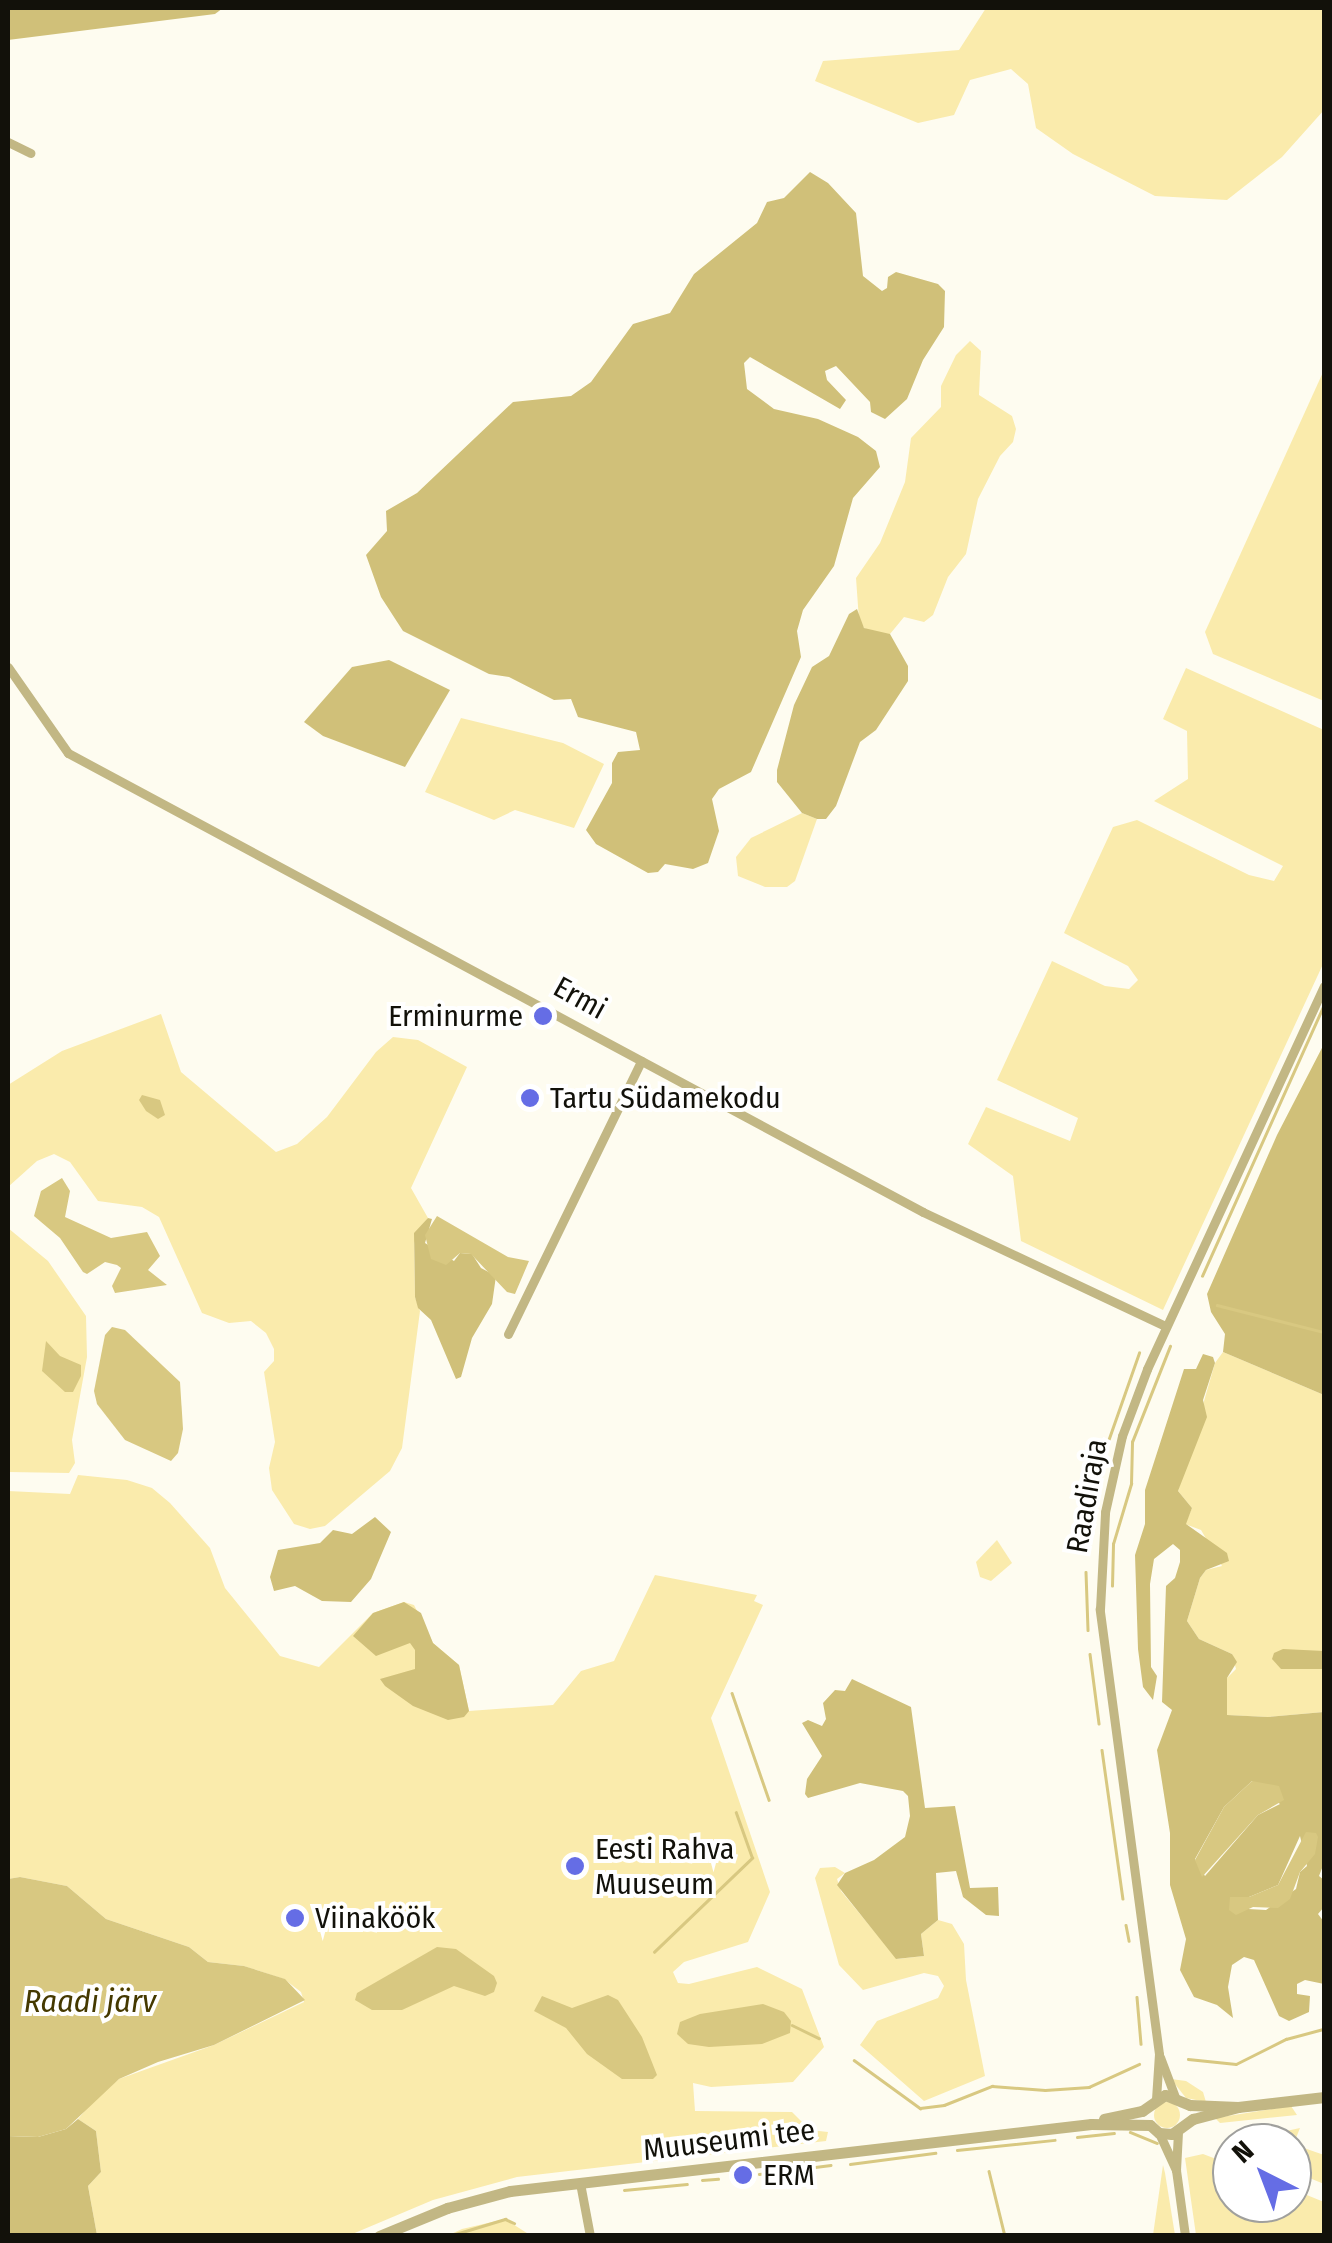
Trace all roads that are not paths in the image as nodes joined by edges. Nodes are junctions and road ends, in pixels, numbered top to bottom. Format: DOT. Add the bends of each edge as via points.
graph roads {
  1 [pos="8,142"];
  2 [pos="31,153"];
  3 [pos="8,667"];
  4 [pos="1324,986"];
  5 [pos="641,1061"];
  6 [pos="1166,1326"];
  7 [pos="508,1334"];
  8 [pos="1159,2054"];
  9 [pos="1324,2096"];
  10 [pos="1179,2100"];
  11 [pos="1153,2103"];
  12 [pos="1238,2107"];
  13 [pos="1091,2124"];
  14 [pos="1181,2128"];
  15 [pos="1155,2129"];
  16 [pos="1176,2170"];
  17 [pos="580,2183"];
  18 [pos="379,2236"];
  19 [pos="590,2236"];
  20 [pos="1185,2236"];
  1 -- 2 [label="street"];
  3 -- 5 [label="street, Ermi" via="68,753"];
  4 -- 6 [label="street, Raadiraja"];
  5 -- 6 [label="street, Ermi" via="923,1212"];
  5 -- 7 [label="street"];
  6 -- 8 [label="street, Raadiraja" via="1118,1453 1100,1572 1105,1658"];
  8 -- 10 [label="street, Raadiraja"];
  8 -- 11 [label="street, Raadiraja"];
  9 -- 12 [label="street, Muuseumi tee"];
  10 -- 11 [label="street, Muuseumi tee"];
  10 -- 12 [label="street, Muuseumi tee"];
  10 -- 14 [label="street"];
  11 -- 13 [label="street, Muuseumi tee"];
  11 -- 15 [label="street"];
  12 -- 14 [label="street, Muuseumi tee"];
  13 -- 15 [label="street, Muuseumi tee"];
  13 -- 17 [label="street, Muuseumi tee"];
  14 -- 15 [label="street, Muuseumi tee"];
  14 -- 16 [label="street"];
  15 -- 16 [label="street"];
  16 -- 20 [label="street"];
  17 -- 18 [label="street, Muuseumi tee" via="482,2197"];
  17 -- 19 [label="street"];
}
